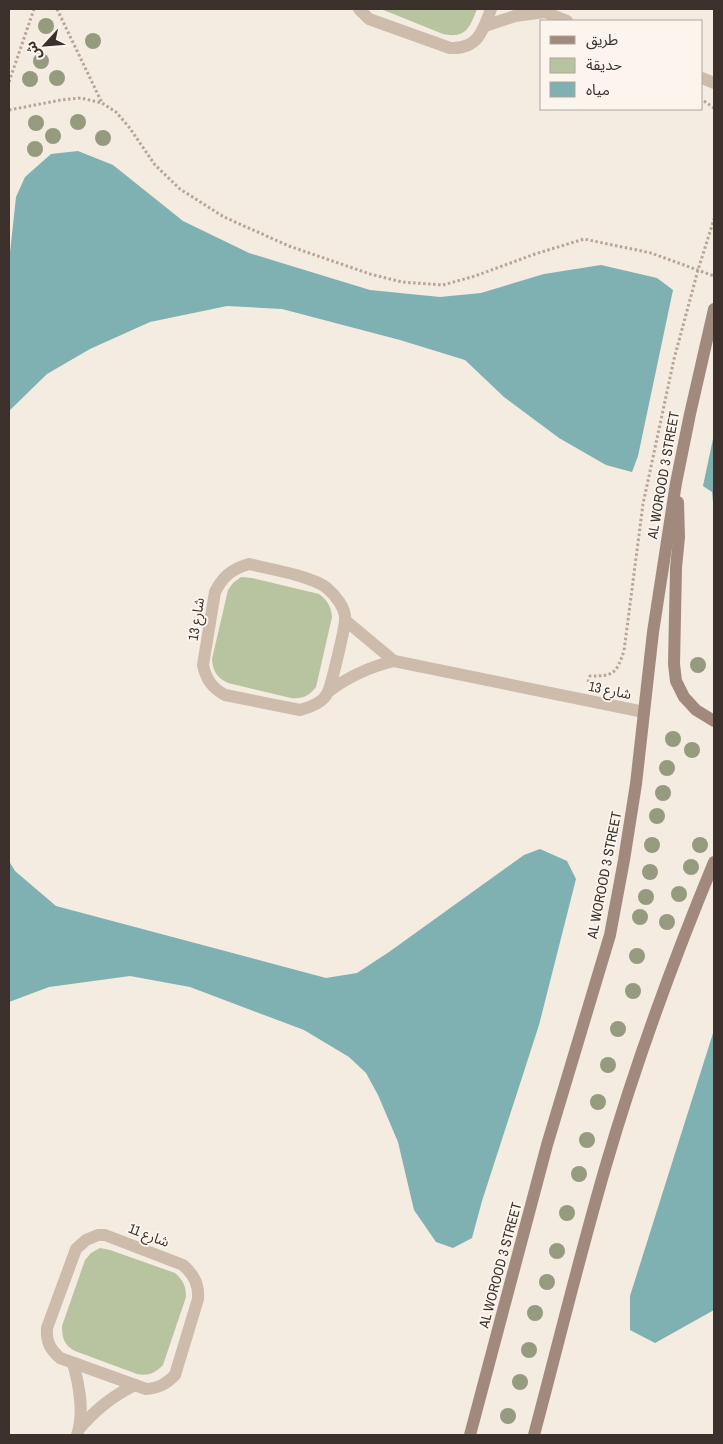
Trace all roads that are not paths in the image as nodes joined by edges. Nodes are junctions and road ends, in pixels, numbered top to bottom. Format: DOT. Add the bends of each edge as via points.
graph roads {
  1 [pos="359,9"];
  2 [pos="491,9"];
  3 [pos="544,10"];
  4 [pos="566,20"];
  5 [pos="485,26"];
  6 [pos="714,309"];
  7 [pos="676,482"];
  8 [pos="346,620"];
  9 [pos="394,661"];
  10 [pos="328,692"];
  11 [pos="644,712"];
  12 [pos="714,721"];
  13 [pos="714,862"];
  14 [pos="73,1362"];
  15 [pos="135,1385"];
  16 [pos="78,1432"];
  17 [pos="470,1435"];
  18 [pos="534,1435"];
  1 -- 5 [label="street" via="370,19 450,48 467,46"];
  2 -- 5 [label="street"];
  3 -- 4 [label="street"];
  3 -- 5 [label="street"];
  6 -- 7 [label="street, AL WOROOD 3 STREET"];
  7 -- 11 [label="street, AL WOROOD 3 STREET"];
  7 -- 12 [label="street" via="679,537 676,681 696,710"];
  8 -- 9 [label="street, شارع 13"];
  8 -- 10 [label="street"];
  8 -- 10 [label="street, شارع 13" via="342,607 325,586 249,564 228,573 215,592 203,665 209,683 216,690 225,695 300,710 316,704"];
  9 -- 10 [label="street, شارع 13" via="359,672"];
  9 -- 11 [label="street, شارع 13"];
  11 -- 17 [label="street, AL WOROOD 3 STREET" via="636,784 610,935 547,1145"];
  13 -- 18 [label="street" via="663,990 633,1077 606,1165"];
  14 -- 15 [label="street, شارع 11"];
  14 -- 15 [label="street, شارع 11" via="60,1358 52,1350 46,1339 47,1328 76,1249 86,1240 105,1235 183,1265 196,1280 198,1289 198,1299 175,1375 158,1388 146,1389"];
  14 -- 16 [label="street" via="80,1395"];
  15 -- 16 [label="street" via="104,1403"];
}
